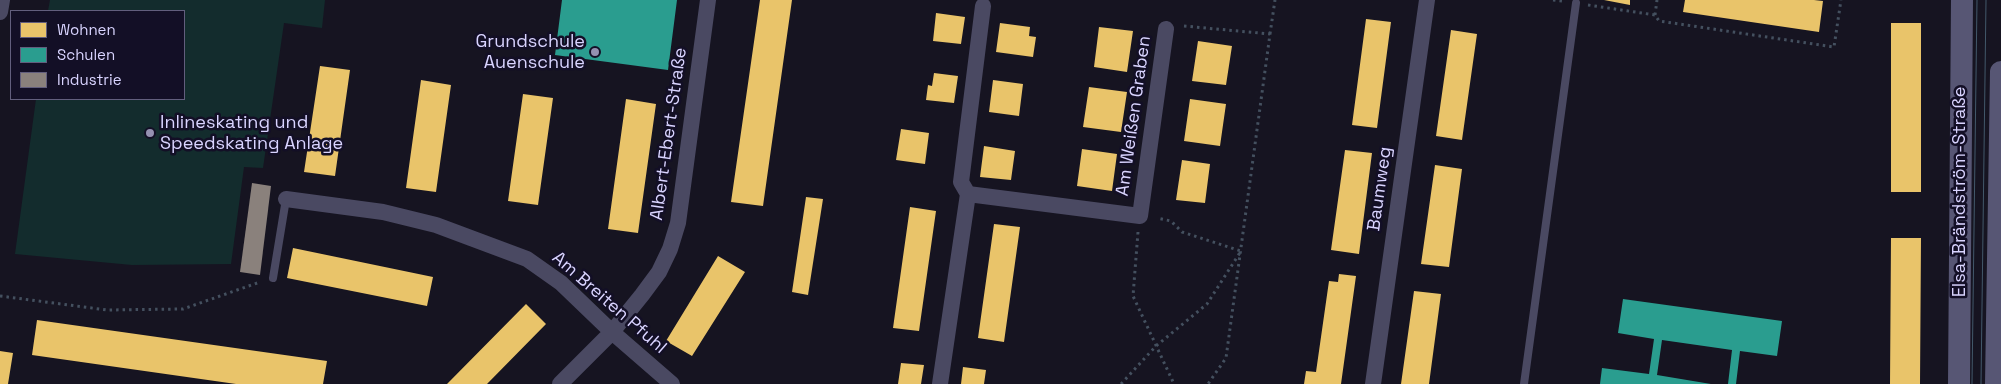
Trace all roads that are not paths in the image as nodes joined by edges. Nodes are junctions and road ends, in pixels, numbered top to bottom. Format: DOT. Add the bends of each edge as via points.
graph roads {
  1 [pos="2,0"];
  2 [pos="708,0"];
  3 [pos="1427,0"];
  4 [pos="1962,0"];
  5 [pos="1576,3"];
  6 [pos="983,6"];
  7 [pos="0,12"];
  8 [pos="1166,29"];
  9 [pos="2001,72"];
  10 [pos="968,194"];
  11 [pos="286,199"];
  12 [pos="273,278"];
  13 [pos="612,332"];
  14 [pos="560,384"];
  15 [pos="672,384"];
  16 [pos="940,384"];
  17 [pos="1373,384"];
  18 [pos="1524,384"];
  19 [pos="1959,384"];
  20 [pos="1996,384"];
  1 -- 7 [label="street"];
  2 -- 13 [label="street, Albert-Ebert-Straße" via="678,223 659,272"];
  3 -- 17 [label="street, Baumweg"];
  4 -- 19 [label="street, Elsa-Brändström-Straße"];
  5 -- 18 [label="lane"];
  6 -- 10 [label="street" via="961,182"];
  8 -- 10 [label="street, Am Weißen Graben" via="1140,216"];
  9 -- 20 [label="street, Elsa-Brändström-Straße"];
  10 -- 16 [label="street"];
  11 -- 12 [label="lane"];
  11 -- 13 [label="street, Am Breiten Pfuhl" via="383,212 486,242 527,259 561,283"];
  13 -- 14 [label="street, Albert-Ebert-Straße"];
  13 -- 15 [label="street, Am Breiten Pfuhl"];
}
